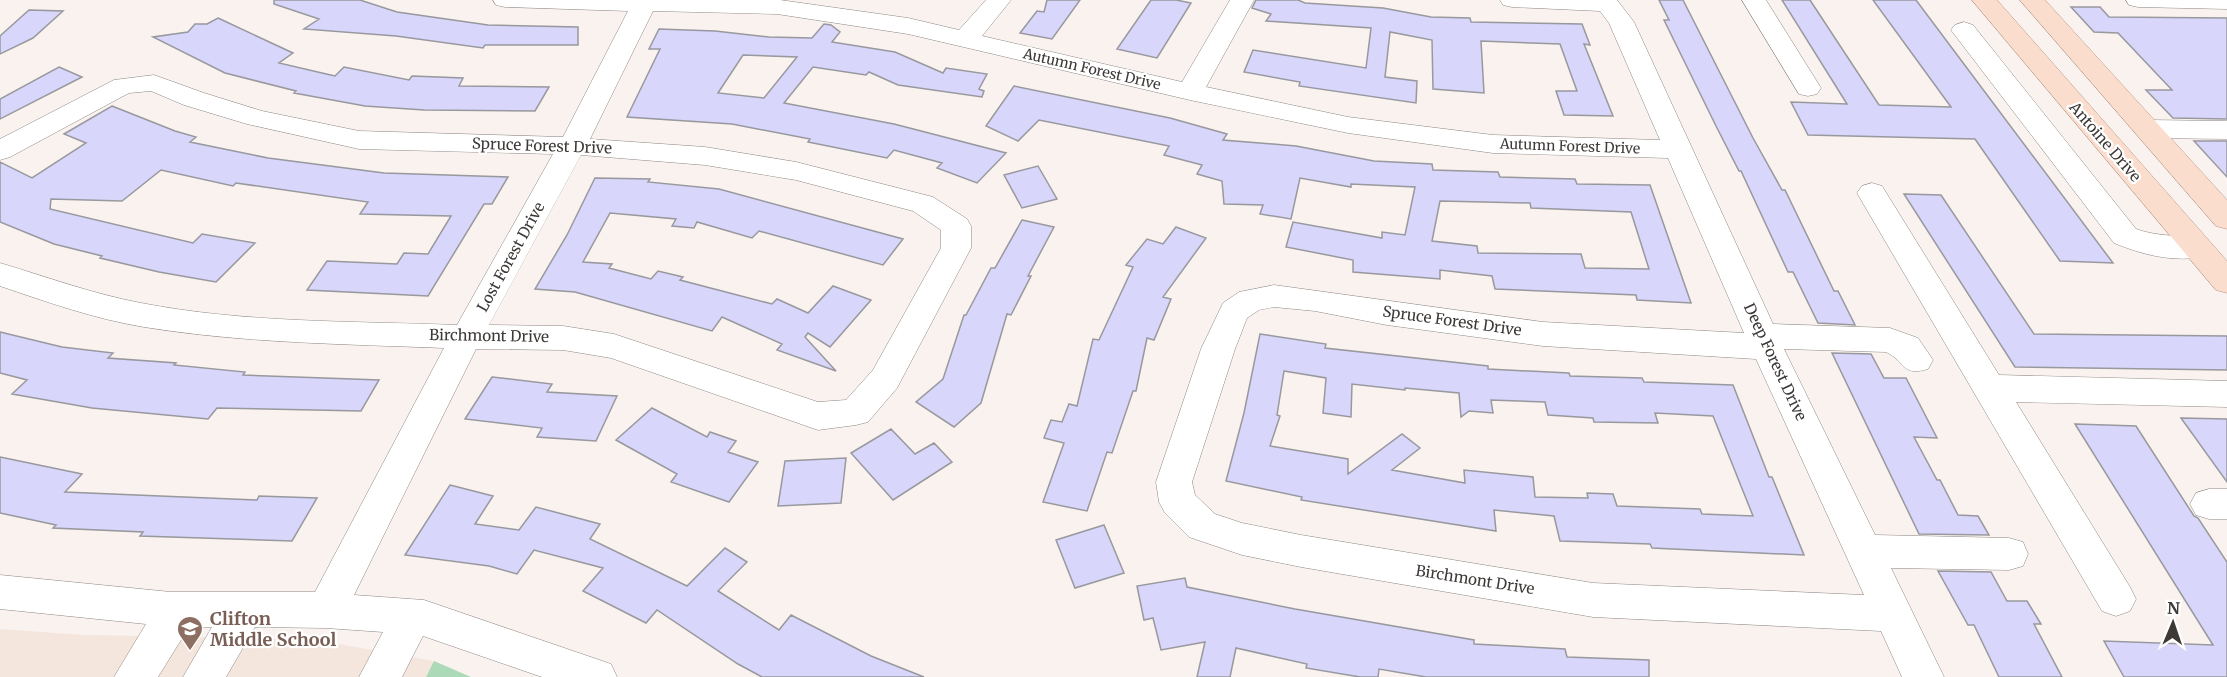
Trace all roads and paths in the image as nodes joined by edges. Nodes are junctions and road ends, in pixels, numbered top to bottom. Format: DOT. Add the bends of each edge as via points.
graph roads {
  1 [pos="505,0"];
  2 [pos="999,0"];
  3 [pos="1242,0"];
  4 [pos="1512,0"];
  5 [pos="1754,0"];
  6 [pos="1984,0"];
  7 [pos="2032,0"];
  8 [pos="2138,0"];
  9 [pos="645,2"];
  10 [pos="2227,2"];
  11 [pos="1964,30"];
  12 [pos="965,39"];
  13 [pos="2046,74"];
  14 [pos="2099,75"];
  15 [pos="1808,88"];
  16 [pos="1190,92"];
  17 [pos="2147,129"];
  18 [pos="2227,130"];
  19 [pos="572,146"];
  20 [pos="1678,150"];
  21 [pos="0,151"];
  22 [pos="1872,193"];
  23 [pos="2227,219"];
  24 [pos="2215,263"];
  25 [pos="0,274"];
  26 [pos="919,314"];
  27 [pos="466,337"];
  28 [pos="1765,341"];
  29 [pos="1916,360"];
  30 [pos="1989,388"];
  31 [pos="2227,394"];
  32 [pos="1201,399"];
  33 [pos="1865,551"];
  34 [pos="2009,554"];
  35 [pos="0,592"];
  36 [pos="2116,598"];
  37 [pos="178,609"];
  38 [pos="244,610"];
  39 [pos="326,610"];
  40 [pos="1895,614"];
  41 [pos="412,617"];
  42 [pos="135,677"];
  43 [pos="204,677"];
  44 [pos="380,677"];
  45 [pos="596,677"];
  46 [pos="1923,677"];
  1 -- 9 [label="street, Autumn Forest Drive"];
  2 -- 12 [label="street"];
  3 -- 16 [label="street"];
  4 -- 20 [label="street, Deep Forest Drive" via="1607,4 1621,22"];
  5 -- 15 [label="street"];
  6 -- 13 [label="main road, Antoine Drive"];
  7 -- 14 [label="main road"];
  8 -- 10 [label="street"];
  9 -- 12 [label="street, Autumn Forest Drive" via="777,7 908,26"];
  9 -- 19 [label="street, Lost Forest Drive"];
  11 -- 24 [label="street" via="2125,236"];
  12 -- 16 [label="street, Autumn Forest Drive"];
  13 -- 14 [label="main road"];
  13 -- 24 [label="main road, Antoine Drive"];
  14 -- 17 [label="main road"];
  16 -- 20 [label="street, Autumn Forest Drive" via="1347,125 1493,144"];
  17 -- 18 [label="street"];
  17 -- 23 [label="main road"];
  19 -- 21 [label="street, Spruce Forest Drive" via="359,140 257,118 154,82 123,86"];
  19 -- 26 [label="street, Spruce Forest Drive" via="705,156 796,171 923,204 956,226 956,248"];
  19 -- 27 [label="street, Lost Forest Drive"];
  20 -- 28 [label="street, Deep Forest Drive"];
  22 -- 30 [label="street"];
  25 -- 27 [label="street, Birchmont Drive" via="67,297 142,315 238,328"];
  26 -- 27 [label="street, Birchmont Drive" via="885,379 856,412 818,416 614,346 563,338"];
  27 -- 39 [label="street, Lost Forest Drive"];
  28 -- 29 [label="street" via="1890,340 1906,347"];
  28 -- 32 [label="street, Spruce Forest Drive" via="1543,334 1274,296 1250,300 1234,310"];
  28 -- 33 [label="street, Deep Forest Drive"];
  30 -- 31 [label="street"];
  30 -- 36 [label="street"];
  32 -- 40 [label="street, Birchmont Drive" via="1174,482 1178,502 1202,526 1242,539 1593,600"];
  33 -- 34 [label="street"];
  33 -- 40 [label="street, Deep Forest Drive"];
  35 -- 37 [label="street"];
  37 -- 38 [label="street"];
  37 -- 42 [label="street"];
  38 -- 39 [label="street"];
  38 -- 43 [label="street"];
  39 -- 41 [label="street"];
  40 -- 46 [label="street, Deep Forest Drive"];
  41 -- 44 [label="street"];
  41 -- 45 [label="street"];
}
